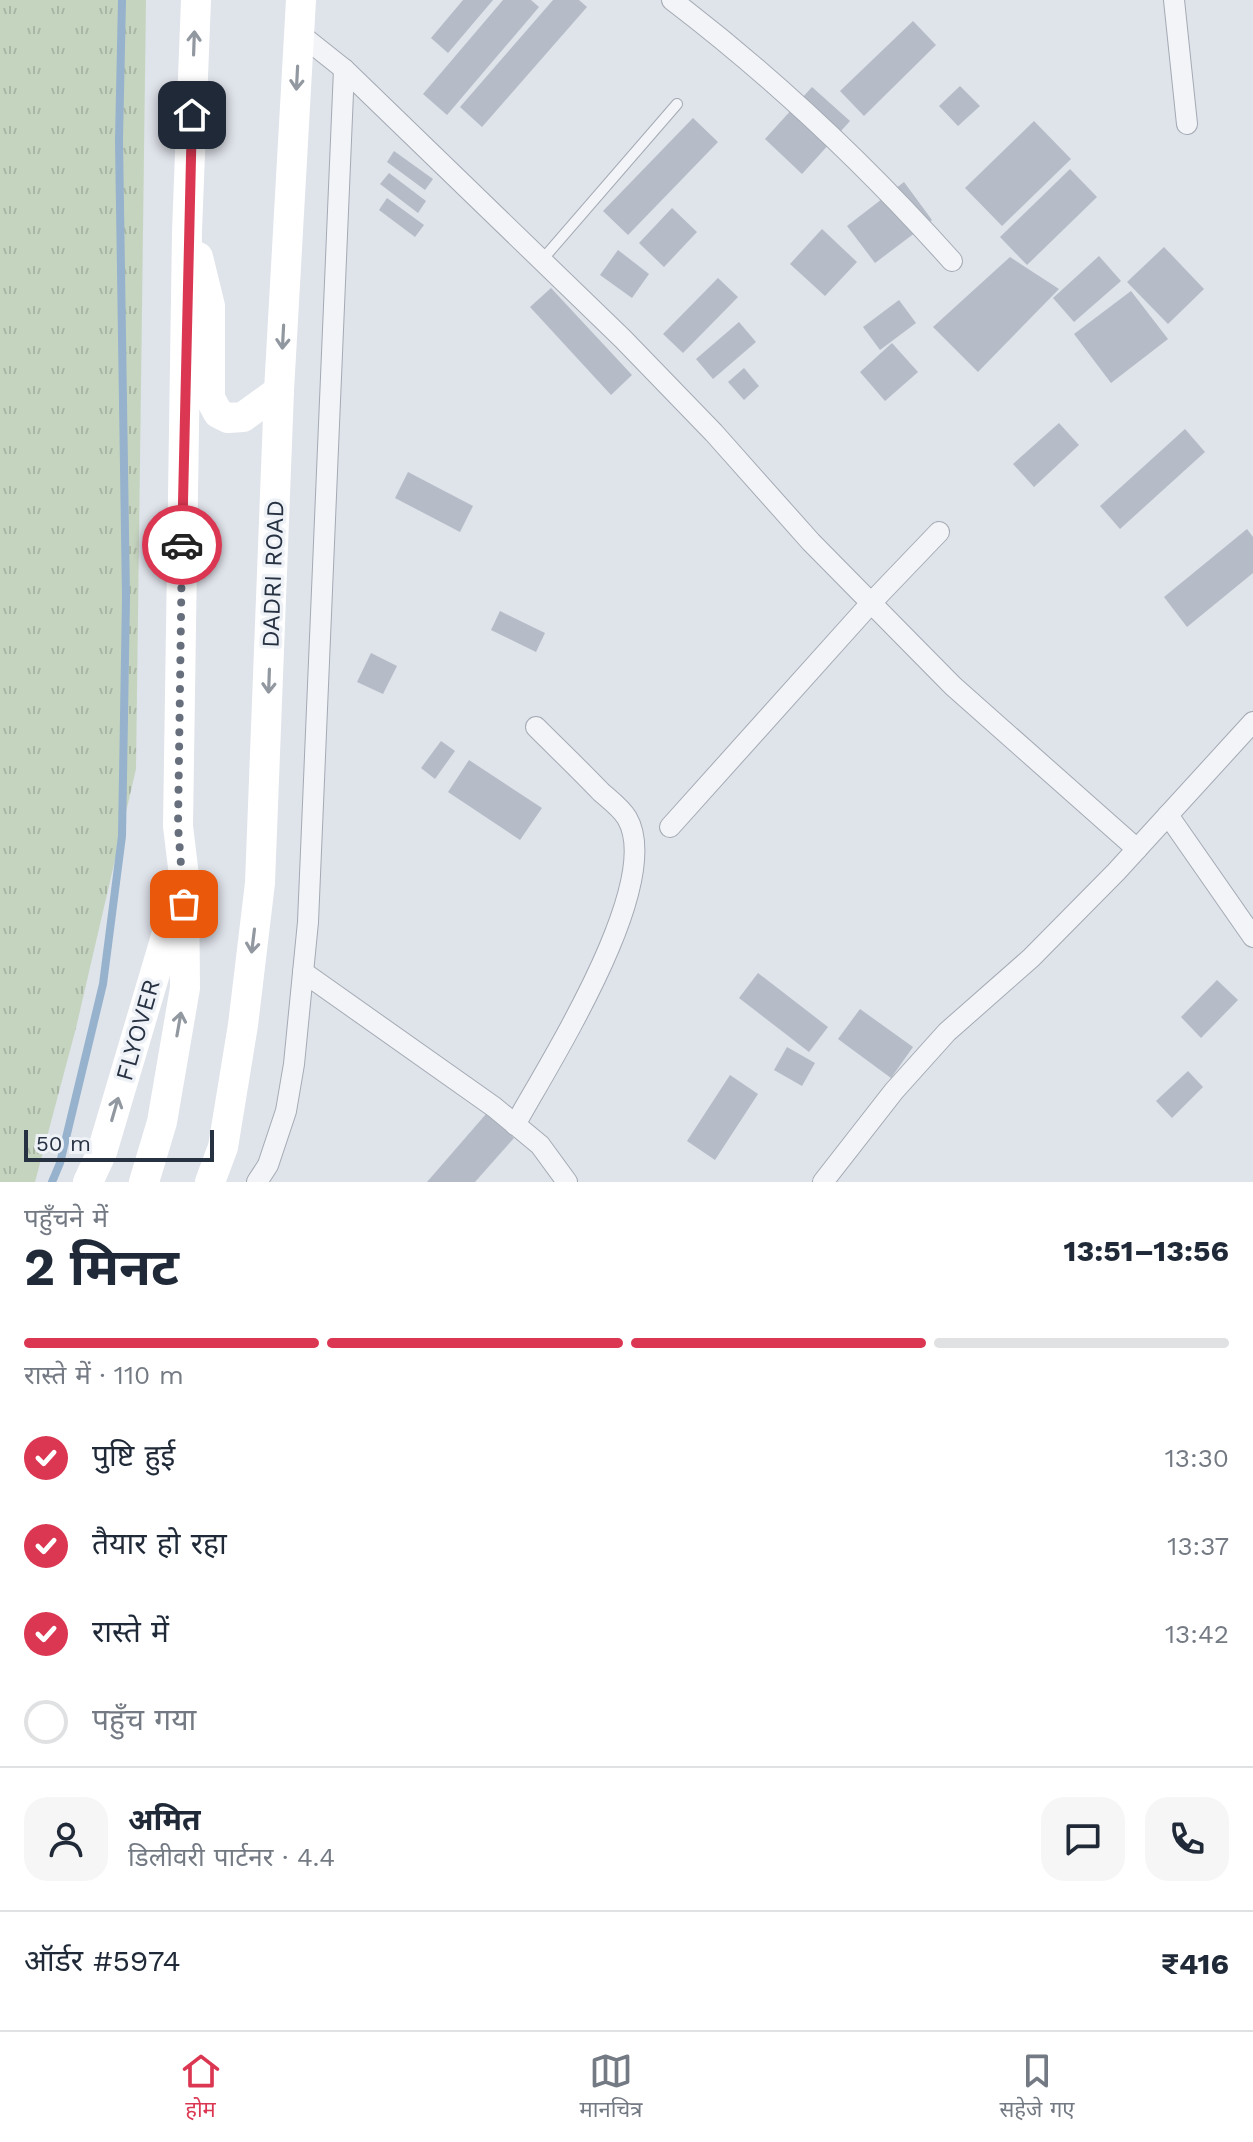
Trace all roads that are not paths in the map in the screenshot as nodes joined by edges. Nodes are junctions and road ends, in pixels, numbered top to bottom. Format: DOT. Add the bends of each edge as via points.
graph roads {
  1 [pos="196,0"];
  2 [pos="301,0"];
  3 [pos="672,0"];
  4 [pos="1174,0"];
  5 [pos="300,34"];
  6 [pos="344,69"];
  7 [pos="677,104"];
  8 [pos="1187,124"];
  9 [pos="187,231"];
  10 [pos="542,260"];
  11 [pos="952,261"];
  12 [pos="279,391"];
  13 [pos="939,532"];
  14 [pos="871,603"];
  15 [pos="1253,722"];
  16 [pos="536,727"];
  17 [pos="1168,815"];
  18 [pos="670,827"];
  19 [pos="1137,849"];
  20 [pos="184,876"];
  21 [pos="1253,937"];
  22 [pos="303,972"];
  23 [pos="515,1125"];
  24 [pos="223,1147"];
  25 [pos="88,1182"];
  26 [pos="144,1182"];
  27 [pos="210,1182"];
  28 [pos="225,1182"];
  29 [pos="257,1182"];
  30 [pos="567,1182"];
  31 [pos="823,1182"];
  9 -- 1 [label="main road, one-way"];
  2 -- 5 [label="main road, DADRI ROAD"];
  3 -- 11 [label="street" via="815,122"];
  4 -- 8 [label="street"];
  5 -- 6 [label="street"];
  5 -- 12 [label="main road, DADRI ROAD, one-way"];
  6 -- 10 [label="street"];
  6 -- 22 [label="street"];
  7 -- 10 [label="lane"];
  9 -- 12 [label="main road" via="210,306 210,398 218,413 243,417"];
  9 -- 20 [label="main road" via="178,826"];
  10 -- 14 [label="street" via="714,433"];
  12 -- 24 [label="main road, DADRI ROAD, one-way" via="260,883"];
  13 -- 14 [label="street"];
  14 -- 18 [label="street"];
  14 -- 19 [label="street" via="953,686"];
  15 -- 17 [label="street"];
  16 -- 23 [label="street" via="626,816 635,837 635,860 627,904 608,949"];
  17 -- 19 [label="street"];
  17 -- 21 [label="street"];
  19 -- 31 [label="street" via="1031,958 947,1032"];
  25 -- 20 [label="main road, FLYOVER, one-way" via="102,1152"];
  26 -- 20 [label="main road, one-way" via="162,1122 185,988"];
  22 -- 23 [label="street"];
  22 -- 29 [label="street" via="286,1111"];
  23 -- 30 [label="street" via="540,1145"];
  24 -- 27 [label="main road"];
  24 -- 28 [label="main road"];
}
